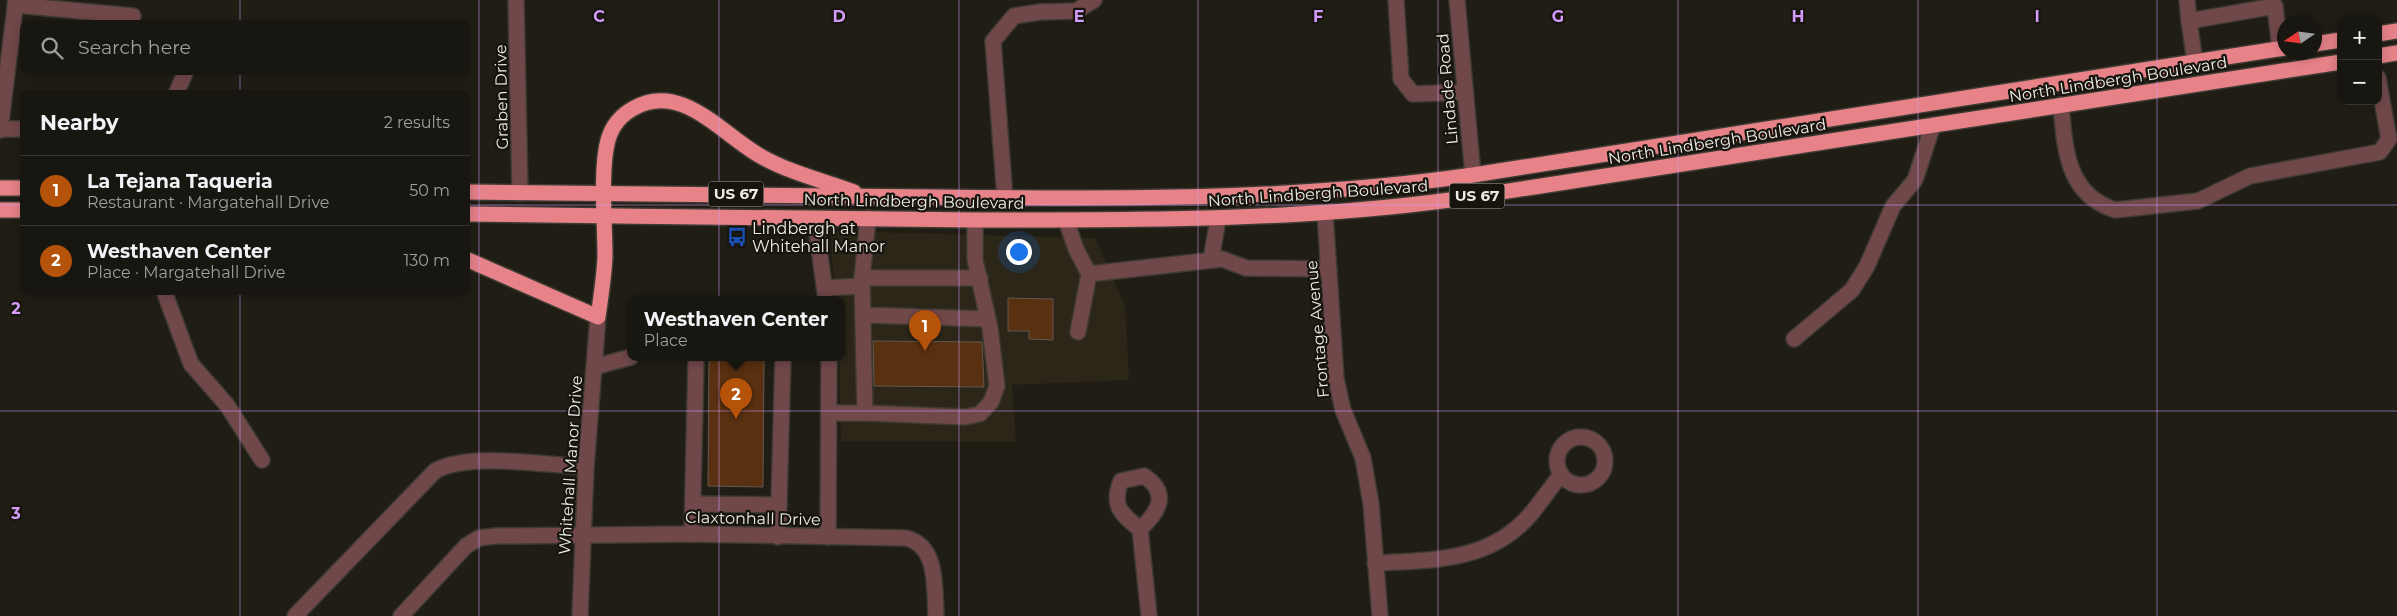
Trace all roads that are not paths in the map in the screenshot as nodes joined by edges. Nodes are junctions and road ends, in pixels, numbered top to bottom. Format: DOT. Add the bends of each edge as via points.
graph roads {
  1 [pos="516,0"];
  2 [pos="1094,0"];
  3 [pos="1396,0"];
  4 [pos="1457,0"];
  5 [pos="2187,0"];
  6 [pos="15,3"];
  7 [pos="133,16"];
  8 [pos="2277,18"];
  9 [pos="2189,21"];
  10 [pos="2397,31"];
  11 [pos="2382,33"];
  12 [pos="2337,41"];
  13 [pos="2322,43"];
  14 [pos="2277,50"];
  15 [pos="2397,53"];
  16 [pos="2382,55"];
  17 [pos="2195,62"];
  18 [pos="2337,63"];
  19 [pos="184,75"];
  20 [pos="2382,88"];
  21 [pos="178,90"];
  22 [pos="1465,92"];
  23 [pos="2061,105"];
  24 [pos="2391,112"];
  25 [pos="1933,125"];
  26 [pos="20,129"];
  27 [pos="0,130"];
  28 [pos="2393,138"];
  29 [pos="1473,175"];
  30 [pos="0,188"];
  31 [pos="20,188"];
  32 [pos="470,192"];
  33 [pos="520,192"];
  34 [pos="604,193"];
  35 [pos="868,196"];
  36 [pos="1004,198"];
  37 [pos="0,210"];
  38 [pos="20,210"];
  39 [pos="1326,213"];
  40 [pos="470,214"];
  41 [pos="605,216"];
  42 [pos="815,218"];
  43 [pos="868,218"];
  44 [pos="1218,219"];
  45 [pos="975,220"];
  46 [pos="1066,220"];
  47 [pos="1211,260"];
  48 [pos="470,261"];
  49 [pos="1329,269"];
  50 [pos="1089,274"];
  51 [pos="980,278"];
  52 [pos="862,282"];
  53 [pos="826,294"];
  54 [pos="165,295"];
  55 [pos="863,314"];
  56 [pos="598,317"];
  57 [pos="987,319"];
  58 [pos="1078,332"];
  59 [pos="1794,339"];
  60 [pos="627,358"];
  61 [pos="696,361"];
  62 [pos="783,361"];
  63 [pos="829,361"];
  64 [pos="594,367"];
  65 [pos="829,413"];
  66 [pos="865,413"];
  67 [pos="262,460"];
  68 [pos="586,467"];
  69 [pos="1561,476"];
  70 [pos="693,504"];
  71 [pos="779,506"];
  72 [pos="1140,529"];
  73 [pos="692,534"];
  74 [pos="582,535"];
  75 [pos="828,536"];
  76 [pos="778,537"];
  77 [pos="1375,563"];
  78 [pos="295,616"];
  79 [pos="401,616"];
  80 [pos="580,616"];
  81 [pos="936,616"];
  82 [pos="1149,616"];
  83 [pos="1380,616"];
  1 -- 33 [label="street, Graben Drive"];
  2 -- 36 [label="street" via="1076,11 1014,16 994,41"];
  3 -- 22 [label="street" via="1401,79 1408,90 1413,94"];
  4 -- 22 [label="street, Lindade Road"];
  5 -- 9 [label="street"];
  6 -- 7 [label="street"];
  6 -- 27 [label="street"];
  8 -- 9 [label="street" via="2275,6"];
  9 -- 17 [label="street"];
  10 -- 11 [label="highway"];
  12 -- 13 [label="highway"];
  14 -- 17 [label="highway, North Lindbergh Boulevard / US 67"];
  15 -- 16 [label="highway"];
  17 -- 29 [label="highway, North Lindbergh Boulevard / US 67"];
  18 -- 23 [label="highway, North Lindbergh Boulevard / US 67"];
  19 -- 21 [label="street"];
  20 -- 24 [label="street"];
  22 -- 29 [label="street, Lindade Road"];
  23 -- 25 [label="highway, North Lindbergh Boulevard / US 67"];
  23 -- 28 [label="street" via="2065,150 2074,179 2105,207 2114,210 2198,200 2250,176 2380,152"];
  24 -- 28 [label="street"];
  25 -- 39 [label="highway, North Lindbergh Boulevard / US 67" via="1458,199"];
  25 -- 59 [label="street" via="1916,180 1893,206 1867,266 1852,290"];
  26 -- 27 [label="street"];
  29 -- 36 [label="highway, North Lindbergh Boulevard / US 67" via="1412,184 1289,194"];
  30 -- 31 [label="highway"];
  32 -- 33 [label="highway, North Lindbergh Boulevard / US 67"];
  33 -- 34 [label="highway, North Lindbergh Boulevard / US 67"];
  34 -- 35 [label="highway, North Lindbergh Boulevard / US 67"];
  34 -- 35 [label="highway" via="606,152 613,127 621,117 644,102 668,100 682,103 733,139 783,167"];
  34 -- 41 [label="highway"];
  35 -- 36 [label="highway, North Lindbergh Boulevard / US 67"];
  37 -- 38 [label="highway"];
  39 -- 44 [label="highway, North Lindbergh Boulevard / US 67"];
  39 -- 49 [label="street, Frontage Avenue"];
  40 -- 41 [label="highway, North Lindbergh Boulevard / US 67"];
  41 -- 42 [label="highway, North Lindbergh Boulevard / US 67"];
  41 -- 56 [label="highway"];
  42 -- 43 [label="highway, North Lindbergh Boulevard / US 67"];
  42 -- 53 [label="street"];
  43 -- 45 [label="highway, North Lindbergh Boulevard / US 67"];
  43 -- 52 [label="street"];
  44 -- 46 [label="highway, North Lindbergh Boulevard / US 67"];
  44 -- 47 [label="street"];
  45 -- 46 [label="highway, North Lindbergh Boulevard / US 67"];
  45 -- 51 [label="street" via="975,260"];
  46 -- 50 [label="street"];
  47 -- 49 [label="street" via="1246,268"];
  47 -- 50 [label="street"];
  48 -- 56 [label="highway"];
  49 -- 77 [label="street, Frontage Avenue" via="1336,379 1343,410 1363,458 1371,504"];
  50 -- 58 [label="street"];
  51 -- 52 [label="street"];
  51 -- 57 [label="street"];
  52 -- 53 [label="street"];
  52 -- 55 [label="street"];
  54 -- 67 [label="street" via="191,364 228,405"];
  55 -- 57 [label="street"];
  55 -- 66 [label="street"];
  56 -- 64 [label="street, Whitehall Manor Drive"];
  57 -- 66 [label="street" via="997,386 991,402 980,414 965,417"];
  60 -- 64 [label="street"];
  61 -- 70 [label="street"];
  62 -- 71 [label="street"];
  63 -- 65 [label="street"];
  64 -- 68 [label="street, Whitehall Manor Drive"];
  65 -- 66 [label="street"];
  65 -- 75 [label="street"];
  68 -- 74 [label="street, Whitehall Manor Drive"];
  68 -- 78 [label="street" via="482,461 447,464 435,471"];
  69 -- 77 [label="street" via="1514,530 1487,548 1449,559"];
  70 -- 71 [label="street"];
  70 -- 73 [label="street"];
  71 -- 76 [label="street"];
  72 -- 82 [label="street"];
  73 -- 74 [label="street, Claxtonhall Drive"];
  73 -- 76 [label="street, Claxtonhall Drive"];
  74 -- 79 [label="street, Claxtonhall Drive" via="479,538 466,546"];
  74 -- 80 [label="street, Whitehall Manor Drive"];
  75 -- 76 [label="street, Claxtonhall Drive"];
  75 -- 81 [label="street, Claxtonhall Drive" via="906,538 922,545 931,563"];
  77 -- 83 [label="street, Frontage Avenue"];
}
